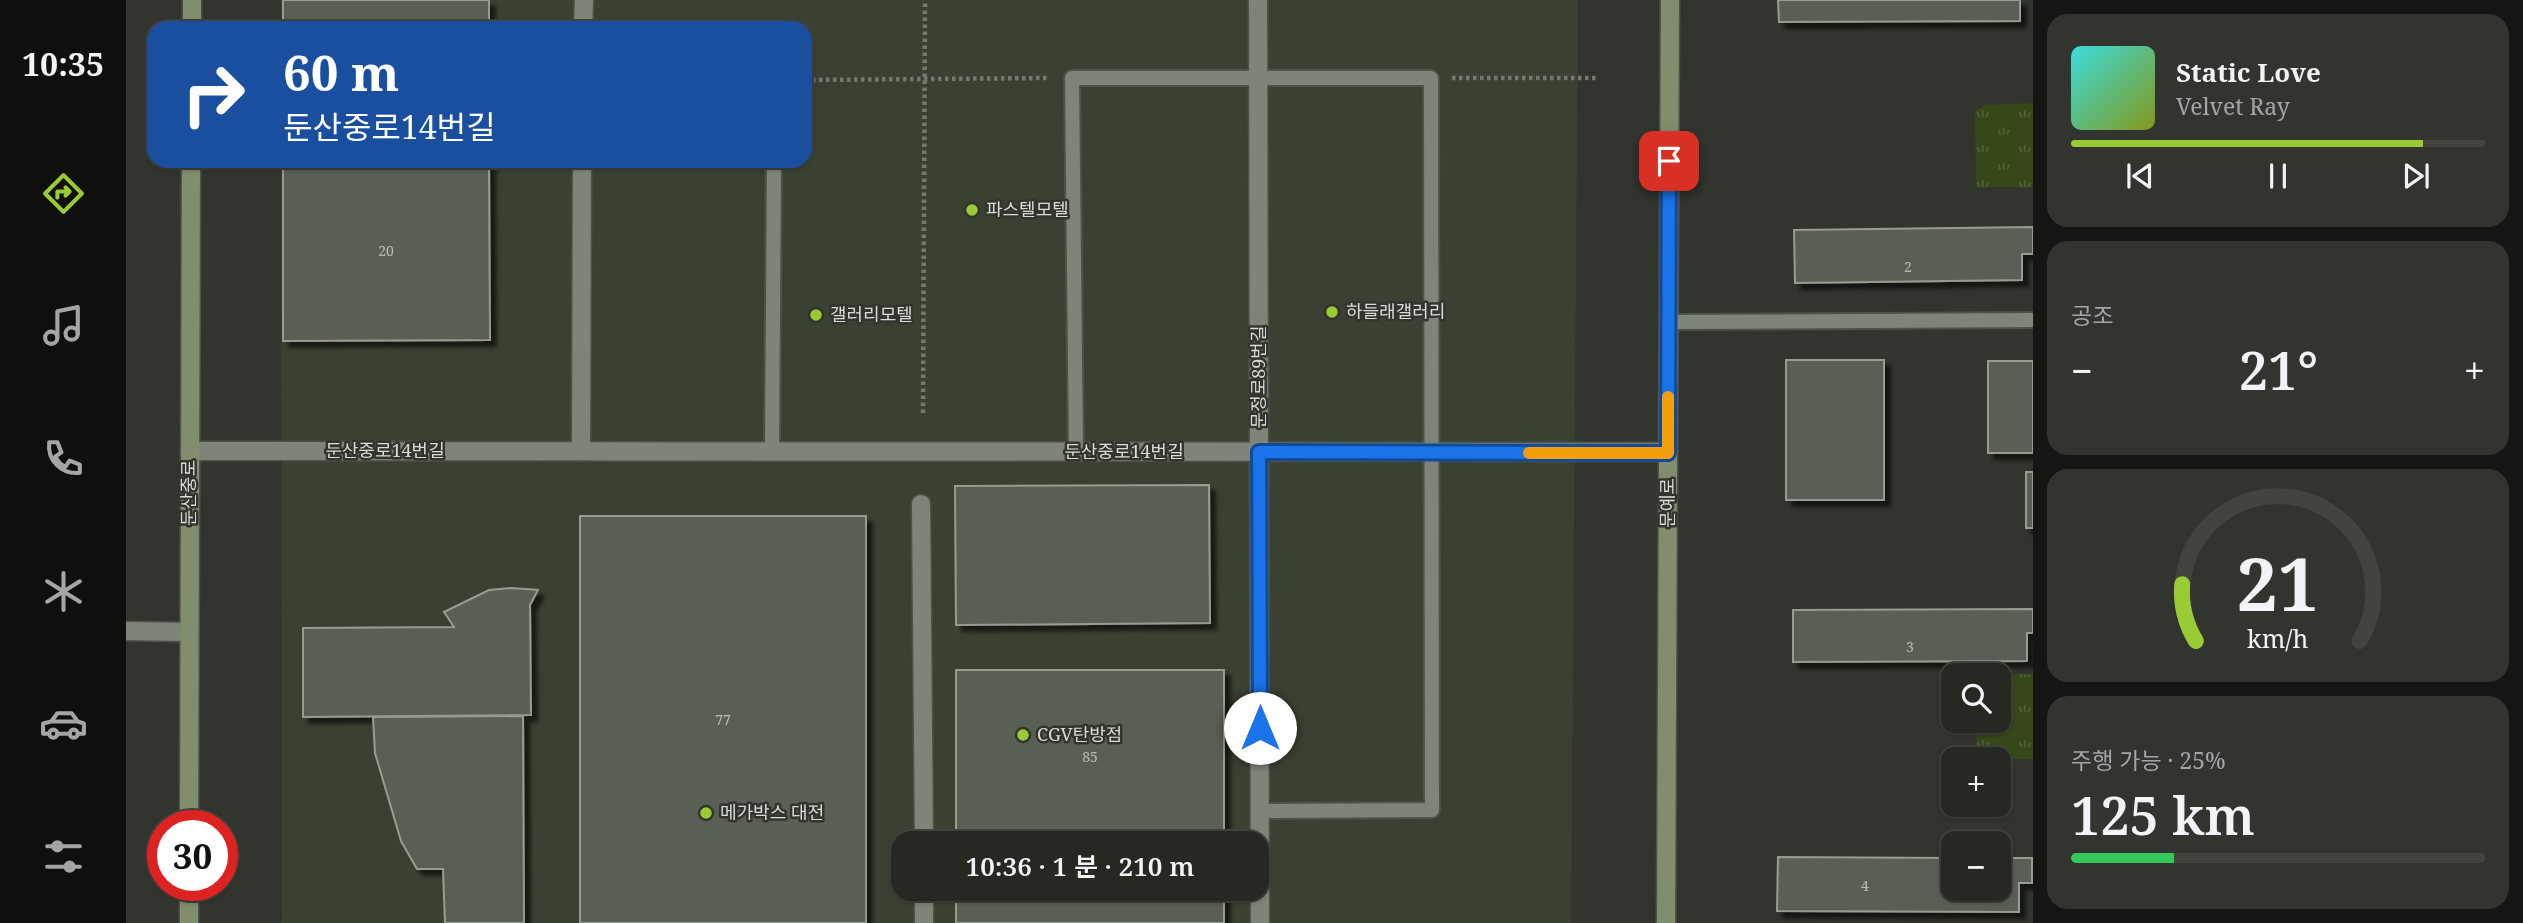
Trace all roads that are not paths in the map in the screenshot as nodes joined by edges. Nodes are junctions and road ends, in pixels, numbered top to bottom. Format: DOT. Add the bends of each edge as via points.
graph roads {
  1 [pos="192,0"];
  2 [pos="584,0"];
  3 [pos="1258,0"];
  4 [pos="1670,0"];
  5 [pos="192,21"];
  6 [pos="583,21"];
  7 [pos="1258,76"];
  8 [pos="191,168"];
  9 [pos="582,168"];
  10 [pos="774,168"];
  11 [pos="2033,320"];
  12 [pos="1669,322"];
  13 [pos="190,451"];
  14 [pos="581,452"];
  15 [pos="772,452"];
  16 [pos="1076,452"];
  17 [pos="1259,452"];
  18 [pos="1431,453"];
  19 [pos="1668,453"];
  20 [pos="921,504"];
  21 [pos="126,631"];
  22 [pos="189,632"];
  23 [pos="189,810"];
  24 [pos="1260,811"];
  25 [pos="924,831"];
  26 [pos="189,901"];
  27 [pos="924,901"];
  28 [pos="189,923"];
  29 [pos="924,923"];
  30 [pos="1260,923"];
  31 [pos="1666,923"];
  1 -- 5 [label="main road"];
  2 -- 6 [label="street"];
  3 -- 7 [label="street, 문정로89번길"];
  4 -- 12 [label="main road, 문예로"];
  7 -- 16 [label="lane" via="1072,78"];
  7 -- 17 [label="street, 문정로89번길"];
  7 -- 18 [label="lane" via="1431,78"];
  8 -- 13 [label="main road, 둔산중로"];
  9 -- 14 [label="street"];
  10 -- 15 [label="lane"];
  11 -- 12 [label="lane"];
  12 -- 19 [label="main road, 문예로"];
  13 -- 14 [label="street, 둔산중로14번길"];
  13 -- 22 [label="main road, 둔산중로"];
  14 -- 15 [label="street, 둔산중로14번길"];
  15 -- 16 [label="street, 둔산중로14번길"];
  16 -- 17 [label="street, 둔산중로14번길"];
  17 -- 18 [label="street, 둔산중로14번길"];
  17 -- 24 [label="street, 문정로89번길"];
  18 -- 19 [label="street, 둔산중로14번길"];
  18 -- 24 [label="lane" via="1432,810"];
  19 -- 31 [label="main road, 문예로"];
  20 -- 25 [label="street"];
  21 -- 22 [label="street"];
  22 -- 23 [label="main road, 둔산중로"];
  24 -- 30 [label="street, 문정로89번길"];
  26 -- 28 [label="main road"];
  27 -- 29 [label="street"];
}
